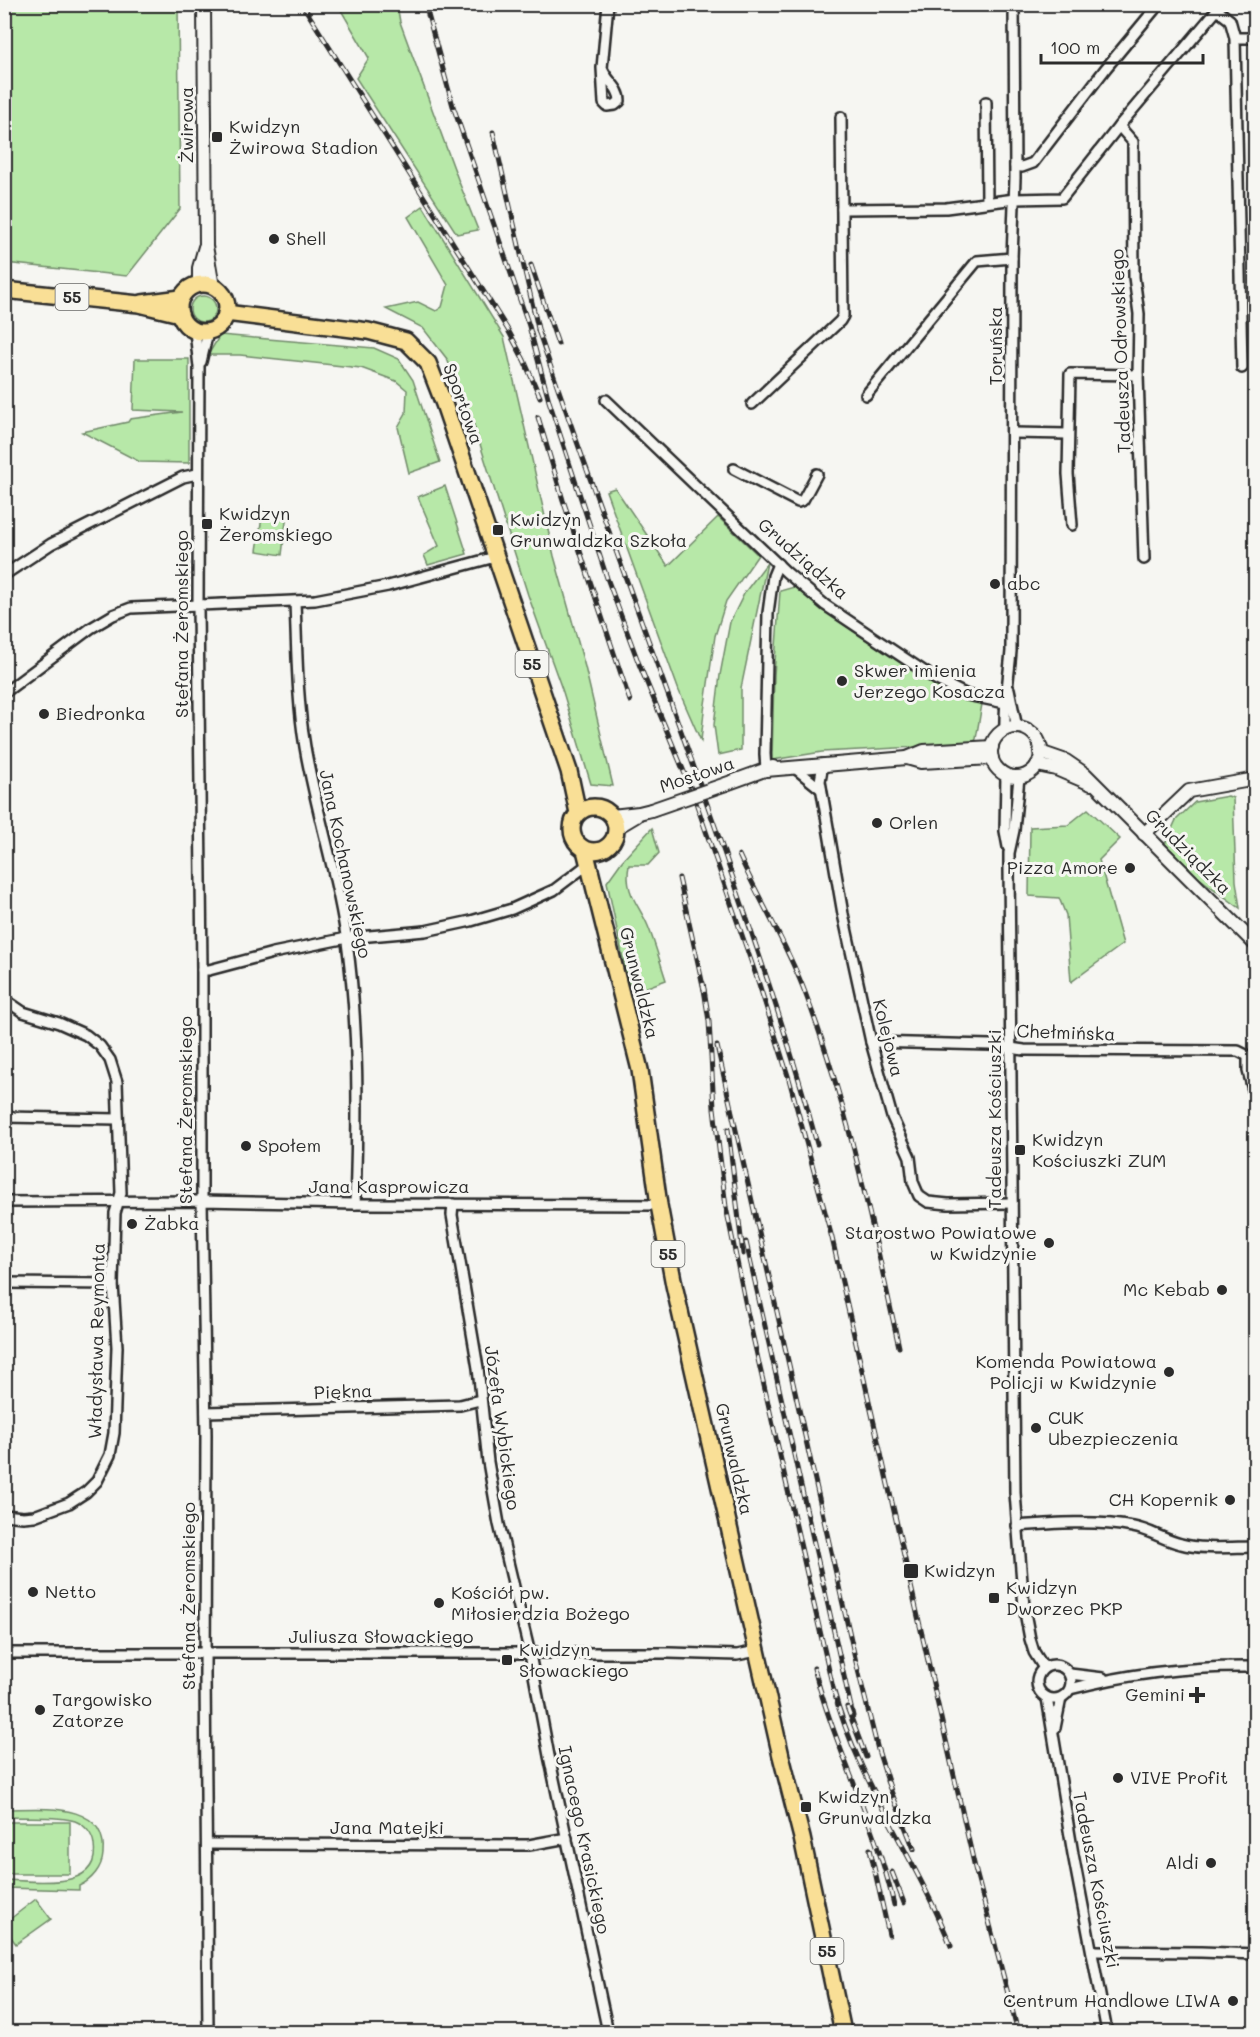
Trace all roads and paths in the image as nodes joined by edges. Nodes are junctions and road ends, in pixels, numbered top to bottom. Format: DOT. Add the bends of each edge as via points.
graph roads {
  1 [pos="204,4"];
  2 [pos="608,4"];
  3 [pos="1014,4"];
  4 [pos="1159,4"];
  5 [pos="1220,7"];
  6 [pos="1235,38"];
  7 [pos="1256,38"];
  8 [pos="602,68"];
  9 [pos="986,102"];
  10 [pos="841,117"];
  11 [pos="1119,126"];
  12 [pos="1015,166"];
  13 [pos="1015,199"];
  14 [pos="987,202"];
  15 [pos="842,209"];
  16 [pos="1012,258"];
  17 [pos="206,286"];
  18 [pos="4,290"];
  19 [pos="182,298"];
  20 [pos="139,304"];
  21 [pos="226,313"];
  22 [pos="180,314"];
  23 [pos="202,331"];
  24 [pos="1242,368"];
  25 [pos="1138,375"];
  26 [pos="866,395"];
  27 [pos="606,400"];
  28 [pos="752,404"];
  29 [pos="1013,433"];
  30 [pos="1068,434"];
  31 [pos="734,470"];
  32 [pos="197,474"];
  33 [pos="816,474"];
  34 [pos="1072,525"];
  35 [pos="495,557"];
  36 [pos="1144,559"];
  37 [pos="778,564"];
  38 [pos="4,575"];
  39 [pos="295,602"];
  40 [pos="198,606"];
  41 [pos="1009,686"];
  42 [pos="4,693"];
  43 [pos="1005,703"];
  44 [pos="1011,729"];
  45 [pos="1040,752"];
  46 [pos="992,753"];
  47 [pos="823,764"];
  48 [pos="1037,765"];
  49 [pos="795,768"];
  50 [pos="766,770"];
  51 [pos="1006,775"];
  52 [pos="1019,777"];
  53 [pos="1256,778"];
  54 [pos="1095,785"];
  55 [pos="821,789"];
  56 [pos="584,810"];
  57 [pos="614,822"];
  58 [pos="1143,834"];
  59 [pos="601,851"];
  60 [pos="1009,853"];
  61 [pos="586,857"];
  62 [pos="597,894"];
  63 [pos="347,938"];
  64 [pos="1256,945"];
  65 [pos="202,970"];
  66 [pos="4,999"];
  67 [pos="871,1042"];
  68 [pos="1011,1048"];
  69 [pos="1256,1049"];
  70 [pos="1248,1056"];
  71 [pos="1256,1101"];
  72 [pos="4,1117"];
  73 [pos="118,1119"];
  74 [pos="202,1201"];
  75 [pos="4,1202"];
  76 [pos="118,1203"];
  77 [pos="1012,1203"];
  78 [pos="355,1204"];
  79 [pos="453,1204"];
  80 [pos="659,1205"];
  81 [pos="4,1283"];
  82 [pos="113,1284"];
  83 [pos="480,1400"];
  84 [pos="206,1412"];
  85 [pos="4,1515"];
  86 [pos="1017,1526"];
  87 [pos="1256,1546"];
  88 [pos="757,1651"];
  89 [pos="4,1653"];
  90 [pos="205,1653"];
  91 [pos="530,1653"];
  92 [pos="1256,1667"];
  93 [pos="1044,1668"];
  94 [pos="1070,1674"];
  95 [pos="1111,1679"];
  96 [pos="1070,1689"];
  97 [pos="1047,1698"];
  98 [pos="1061,1698"];
  99 [pos="1054,1734"];
  100 [pos="567,1838"];
  101 [pos="207,1844"];
  102 [pos="1092,1951"];
  103 [pos="1256,1954"];
  104 [pos="208,2032"];
  105 [pos="608,2032"];
  106 [pos="843,2032"];
  107 [pos="1107,2032"];
  1 -- 17 [label="street, Żwirowa"];
  2 -- 8 [label="street"];
  3 -- 12 [label="street, Toruńska"];
  4 -- 12 [label="street" via="1033,163"];
  5 -- 6 [label="street" via="1230,20"];
  5 -- 11 [label="street"];
  6 -- 7 [label="street"];
  6 -- 24 [label="street"];
  9 -- 14 [label="street"];
  10 -- 15 [label="street"];
  11 -- 13 [label="street" via="1062,198"];
  11 -- 25 [label="street, Tadeusza Odrowskiego" via="1133,142"];
  12 -- 13 [label="street, Toruńska"];
  13 -- 14 [label="street"];
  13 -- 16 [label="street, Toruńska"];
  14 -- 15 [label="street" via="946,208"];
  15 -- 28 [label="street" via="843,316"];
  16 -- 26 [label="street" via="977,261"];
  16 -- 29 [label="street, Toruńska"];
  17 -- 19 [label="main road, 55" via="186,292"];
  17 -- 21 [label="main road" via="224,298"];
  18 -- 20 [label="main road, 55"];
  19 -- 20 [label="main road, 55"];
  19 -- 22 [label="main road"];
  20 -- 22 [label="main road, 55"];
  21 -- 23 [label="main road" via="220,325"];
  21 -- 35 [label="main road, Sportowa / 55" via="368,331 406,341 428,363"];
  22 -- 23 [label="main road" via="183,321"];
  23 -- 32 [label="street, Stefana Żeromskiego"];
  25 -- 30 [label="street" via="1070,374"];
  25 -- 36 [label="street, Tadeusza Odrowskiego"];
  27 -- 37 [label="street, Grudziądzka"];
  29 -- 30 [label="street"];
  29 -- 41 [label="street, Toruńska"];
  30 -- 34 [label="street"];
  31 -- 33 [label="street" via="798,502 803,500"];
  32 -- 38 [label="street" via="99,518"];
  32 -- 40 [label="street, Stefana Żeromskiego"];
  35 -- 39 [label="street" via="388,586"];
  35 -- 56 [label="main road, 55"];
  37 -- 43 [label="street, Grudziądzka" via="825,605 937,680 967,695"];
  37 -- 50 [label="street" via="768,613"];
  39 -- 40 [label="street"];
  39 -- 63 [label="street, Jana Kochanowskiego" via="297,685 305,748"];
  40 -- 42 [label="street" via="137,606 119,612 91,628"];
  40 -- 65 [label="street, Stefana Żeromskiego"];
  41 -- 43 [label="street, Toruńska"];
  41 -- 44 [label="street, Toruńska"];
  43 -- 44 [label="street, Toruńska"];
  44 -- 45 [label="street" via="1031,733"];
  44 -- 46 [label="street" via="999,734"];
  45 -- 48 [label="street"];
  45 -- 54 [label="street, Grudziądzka" via="1076,766"];
  46 -- 47 [label="street, Mostowa" via="921,762 907,758"];
  46 -- 51 [label="street" via="995,765"];
  47 -- 49 [label="street, Mostowa"];
  47 -- 50 [label="street, Mostowa" via="802,761"];
  47 -- 55 [label="street, Kolejowa"];
  48 -- 52 [label="street"];
  48 -- 54 [label="street, Grudziądzka"];
  49 -- 50 [label="street, Mostowa"];
  49 -- 55 [label="street"];
  50 -- 57 [label="street, Mostowa, bridge"];
  51 -- 52 [label="street"];
  51 -- 60 [label="street, Tadeusza Kościuszki" via="1005,831"];
  52 -- 60 [label="street, Tadeusza Kościuszki"];
  53 -- 58 [label="street" via="1189,791"];
  54 -- 58 [label="street, Grudziądzka"];
  55 -- 67 [label="street, Kolejowa"];
  56 -- 57 [label="main road" via="606,810"];
  56 -- 61 [label="main road, 55" via="573,820 571,829 572,838"];
  57 -- 59 [label="main road, 55" via="613,841"];
  58 -- 64 [label="street, Grudziądzka"];
  59 -- 61 [label="main road"];
  59 -- 62 [label="main road, Grunwaldzka / 55"];
  60 -- 68 [label="street, Tadeusza Kościuszki"];
  61 -- 62 [label="main road, Grunwaldzka / 55"];
  61 -- 63 [label="street" via="554,890 512,909 425,931"];
  62 -- 80 [label="main road, Grunwaldzka / 55" via="640,1070"];
  63 -- 65 [label="street"];
  63 -- 78 [label="street, Jana Kochanowskiego" via="356,1027"];
  65 -- 74 [label="street, Stefana Żeromskiego"];
  66 -- 73 [label="street" via="19,1011 59,1023 100,1046 115,1071"];
  67 -- 68 [label="street, Chełmińska"];
  67 -- 77 [label="street, Kolejowa" via="919,1196 928,1202 948,1204"];
  68 -- 70 [label="street, Chełmińska" via="1238,1051"];
  68 -- 77 [label="street, Tadeusza Kościuszki"];
  69 -- 70 [label="street"];
  70 -- 71 [label="street"];
  72 -- 73 [label="street"];
  73 -- 76 [label="street"];
  74 -- 76 [label="street, Jana Kasprowicza"];
  74 -- 78 [label="street, Jana Kasprowicza"];
  74 -- 84 [label="street, Stefana Żeromskiego"];
  75 -- 76 [label="street, Jana Kasprowicza"];
  76 -- 82 [label="street, Władysława Reymonta"];
  77 -- 86 [label="street, Tadeusza Kościuszki"];
  78 -- 79 [label="street, Jana Kasprowicza"];
  79 -- 80 [label="street, Jana Kasprowicza"];
  79 -- 83 [label="street, Józefa Wybickiego"];
  80 -- 88 [label="main road, Grunwaldzka / 55"];
  81 -- 82 [label="street"];
  82 -- 85 [label="street, Władysława Reymonta" via="115,1409 113,1444 105,1468 86,1492 62,1507 27,1517"];
  83 -- 84 [label="street, Piękna" via="460,1404"];
  83 -- 91 [label="street, Józefa Wybickiego" via="499,1524"];
  84 -- 90 [label="street, Stefana Żeromskiego"];
  86 -- 87 [label="street" via="1132,1526 1193,1546"];
  86 -- 93 [label="street, Tadeusza Kościuszki" via="1030,1639"];
  88 -- 91 [label="street, Juliusza Słowackiego" via="737,1655"];
  88 -- 106 [label="main road, Grunwaldzka / 55"];
  89 -- 90 [label="street, Juliusza Słowackiego"];
  90 -- 91 [label="street, Juliusza Słowackiego"];
  90 -- 101 [label="street, Stefana Żeromskiego"];
  91 -- 100 [label="street, Ignacego Krasickiego"];
  92 -- 95 [label="street" via="1198,1668"];
  93 -- 94 [label="street" via="1058,1665"];
  93 -- 97 [label="street" via="1039,1673 1038,1687"];
  94 -- 95 [label="street"];
  94 -- 96 [label="street"];
  95 -- 96 [label="street"];
  96 -- 98 [label="street"];
  97 -- 98 [label="street"];
  97 -- 99 [label="street, Tadeusza Kościuszki"];
  98 -- 99 [label="street, Tadeusza Kościuszki"];
  99 -- 102 [label="street, Tadeusza Kościuszki"];
  100 -- 101 [label="street, Jana Matejki" via="529,1845"];
  100 -- 105 [label="street, Ignacego Krasickiego"];
  101 -- 104 [label="street, Stefana Żeromskiego"];
  102 -- 103 [label="street"];
  102 -- 107 [label="street, Tadeusza Kościuszki"];
}
